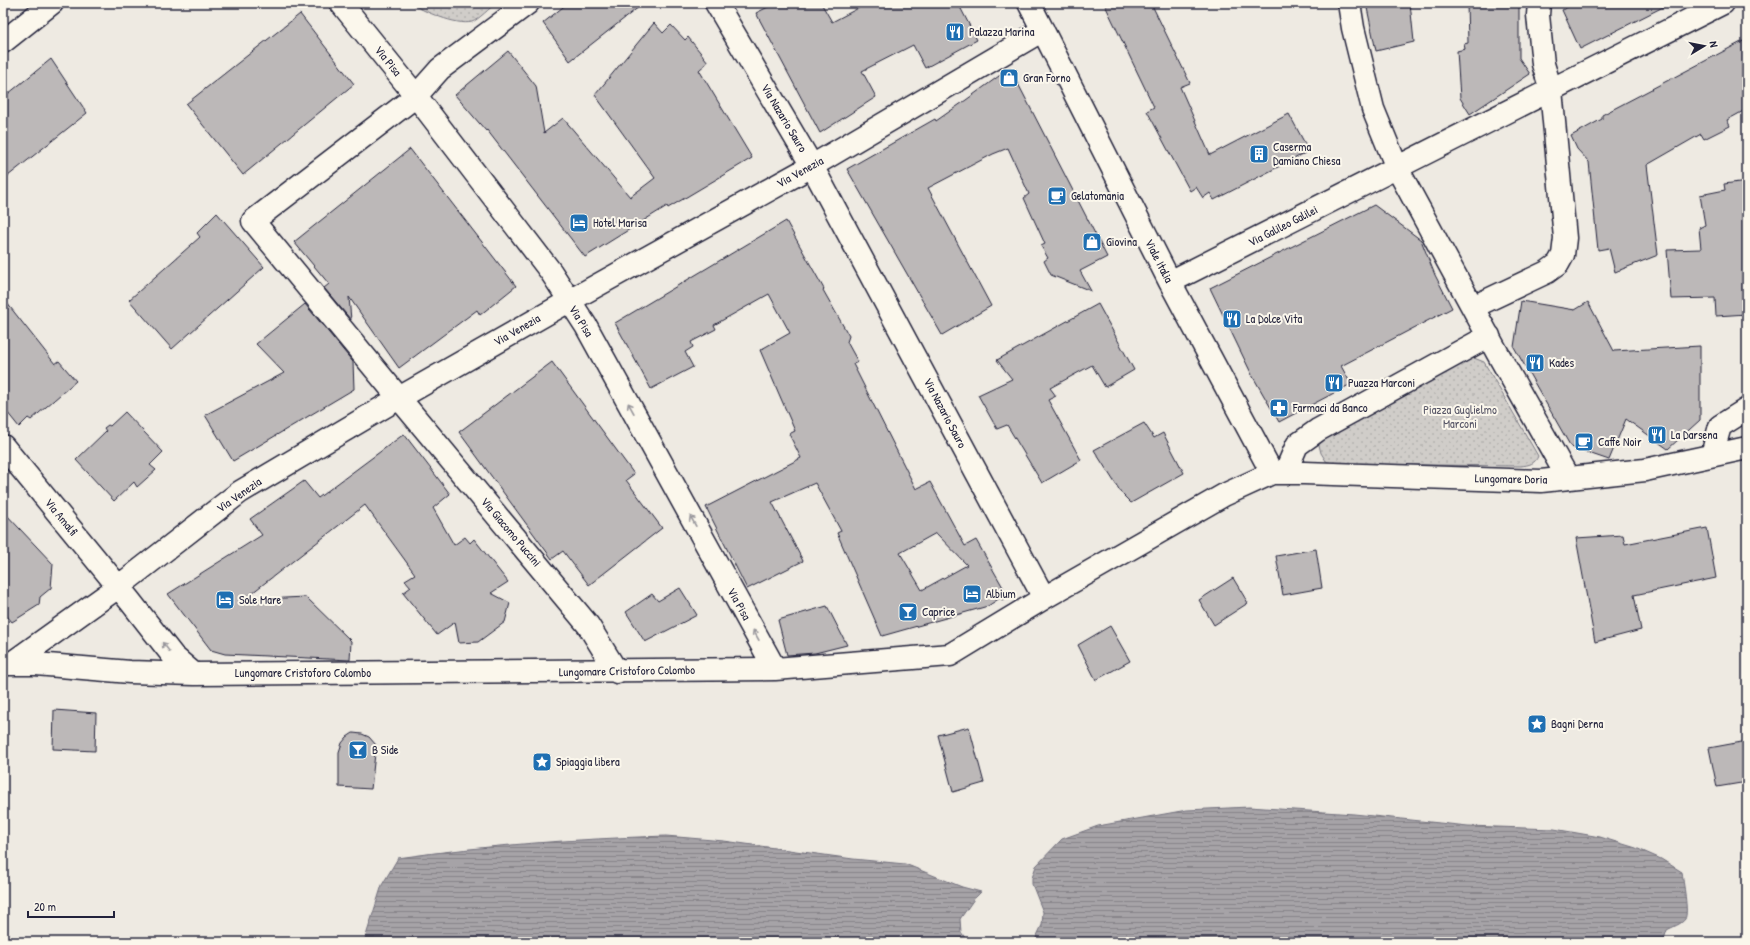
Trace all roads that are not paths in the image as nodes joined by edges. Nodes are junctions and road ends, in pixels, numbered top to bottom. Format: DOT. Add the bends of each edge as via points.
graph roads {
  1 [pos="52,3"];
  2 [pos="341,3"];
  3 [pos="528,3"];
  4 [pos="1029,3"];
  5 [pos="1349,3"];
  6 [pos="1539,3"];
  7 [pos="1723,3"];
  8 [pos="724,6"];
  9 [pos="1043,30"];
  10 [pos="3,42"];
  11 [pos="1551,90"];
  12 [pos="416,96"];
  13 [pos="812,166"];
  14 [pos="1397,168"];
  15 [pos="1170,282"];
  16 [pos="569,301"];
  17 [pos="1473,307"];
  18 [pos="1489,336"];
  19 [pos="398,398"];
  20 [pos="1747,409"];
  21 [pos="3,446"];
  22 [pos="1747,448"];
  23 [pos="1712,456"];
  24 [pos="1278,473"];
  25 [pos="1568,478"];
  26 [pos="118,587"];
  27 [pos="1044,598"];
  28 [pos="8,663"];
  29 [pos="775,670"];
  30 [pos="617,672"];
  31 [pos="194,674"];
  1 -- 10 [label="street"];
  2 -- 12 [label="street, Via Pisa"];
  3 -- 12 [label="street" via="440,69"];
  4 -- 9 [label="street, Viale Italia"];
  5 -- 14 [label="street" via="1373,109"];
  6 -- 11 [label="street" via="1543,64"];
  7 -- 11 [label="street, Via Galileo Galilei"];
  8 -- 13 [label="street, Via Nazario Sauro"];
  9 -- 13 [label="street, Via Venezia"];
  9 -- 15 [label="street, Viale Italia"];
  11 -- 14 [label="street, Via Galileo Galilei"];
  11 -- 17 [label="street" via="1565,238 1563,255 1558,264 1547,272"];
  12 -- 16 [label="street, Via Pisa" via="551,272"];
  12 -- 19 [label="street, Via Giacomo Puccini" via="253,221"];
  13 -- 16 [label="street, Via Venezia"];
  13 -- 27 [label="street, Via Nazario Sauro"];
  14 -- 15 [label="street, Via Galileo Galilei"];
  14 -- 17 [label="street"];
  15 -- 24 [label="street, Viale Italia"];
  16 -- 19 [label="street, Via Venezia"];
  29 -- 16 [label="street, Via Pisa, one-way" via="586,326"];
  17 -- 18 [label="street"];
  18 -- 24 [label="street" via="1318,430 1298,445"];
  18 -- 25 [label="street"];
  19 -- 26 [label="street, Via Venezia" via="240,492"];
  19 -- 30 [label="street, Via Giacomo Puccini" via="588,624"];
  20 -- 23 [label="street" via="1720,426"];
  21 -- 26 [label="street, Via Amalfi"];
  22 -- 23 [label="street, Lungomare Doria"];
  23 -- 25 [label="street, Lungomare Doria" via="1644,470"];
  24 -- 25 [label="street, Lungomare Doria" via="1542,481"];
  24 -- 27 [label="street" via="1224,495"];
  26 -- 28 [label="street, Via Venezia"];
  31 -- 26 [label="street, one-way" via="173,656"];
  27 -- 29 [label="street, Lungomare Cristoforo Colombo" via="950,655"];
  28 -- 31 [label="street, Lungomare Cristoforo Colombo"];
  29 -- 30 [label="street, Lungomare Cristoforo Colombo"];
  30 -- 31 [label="street, Lungomare Cristoforo Colombo"];
}
